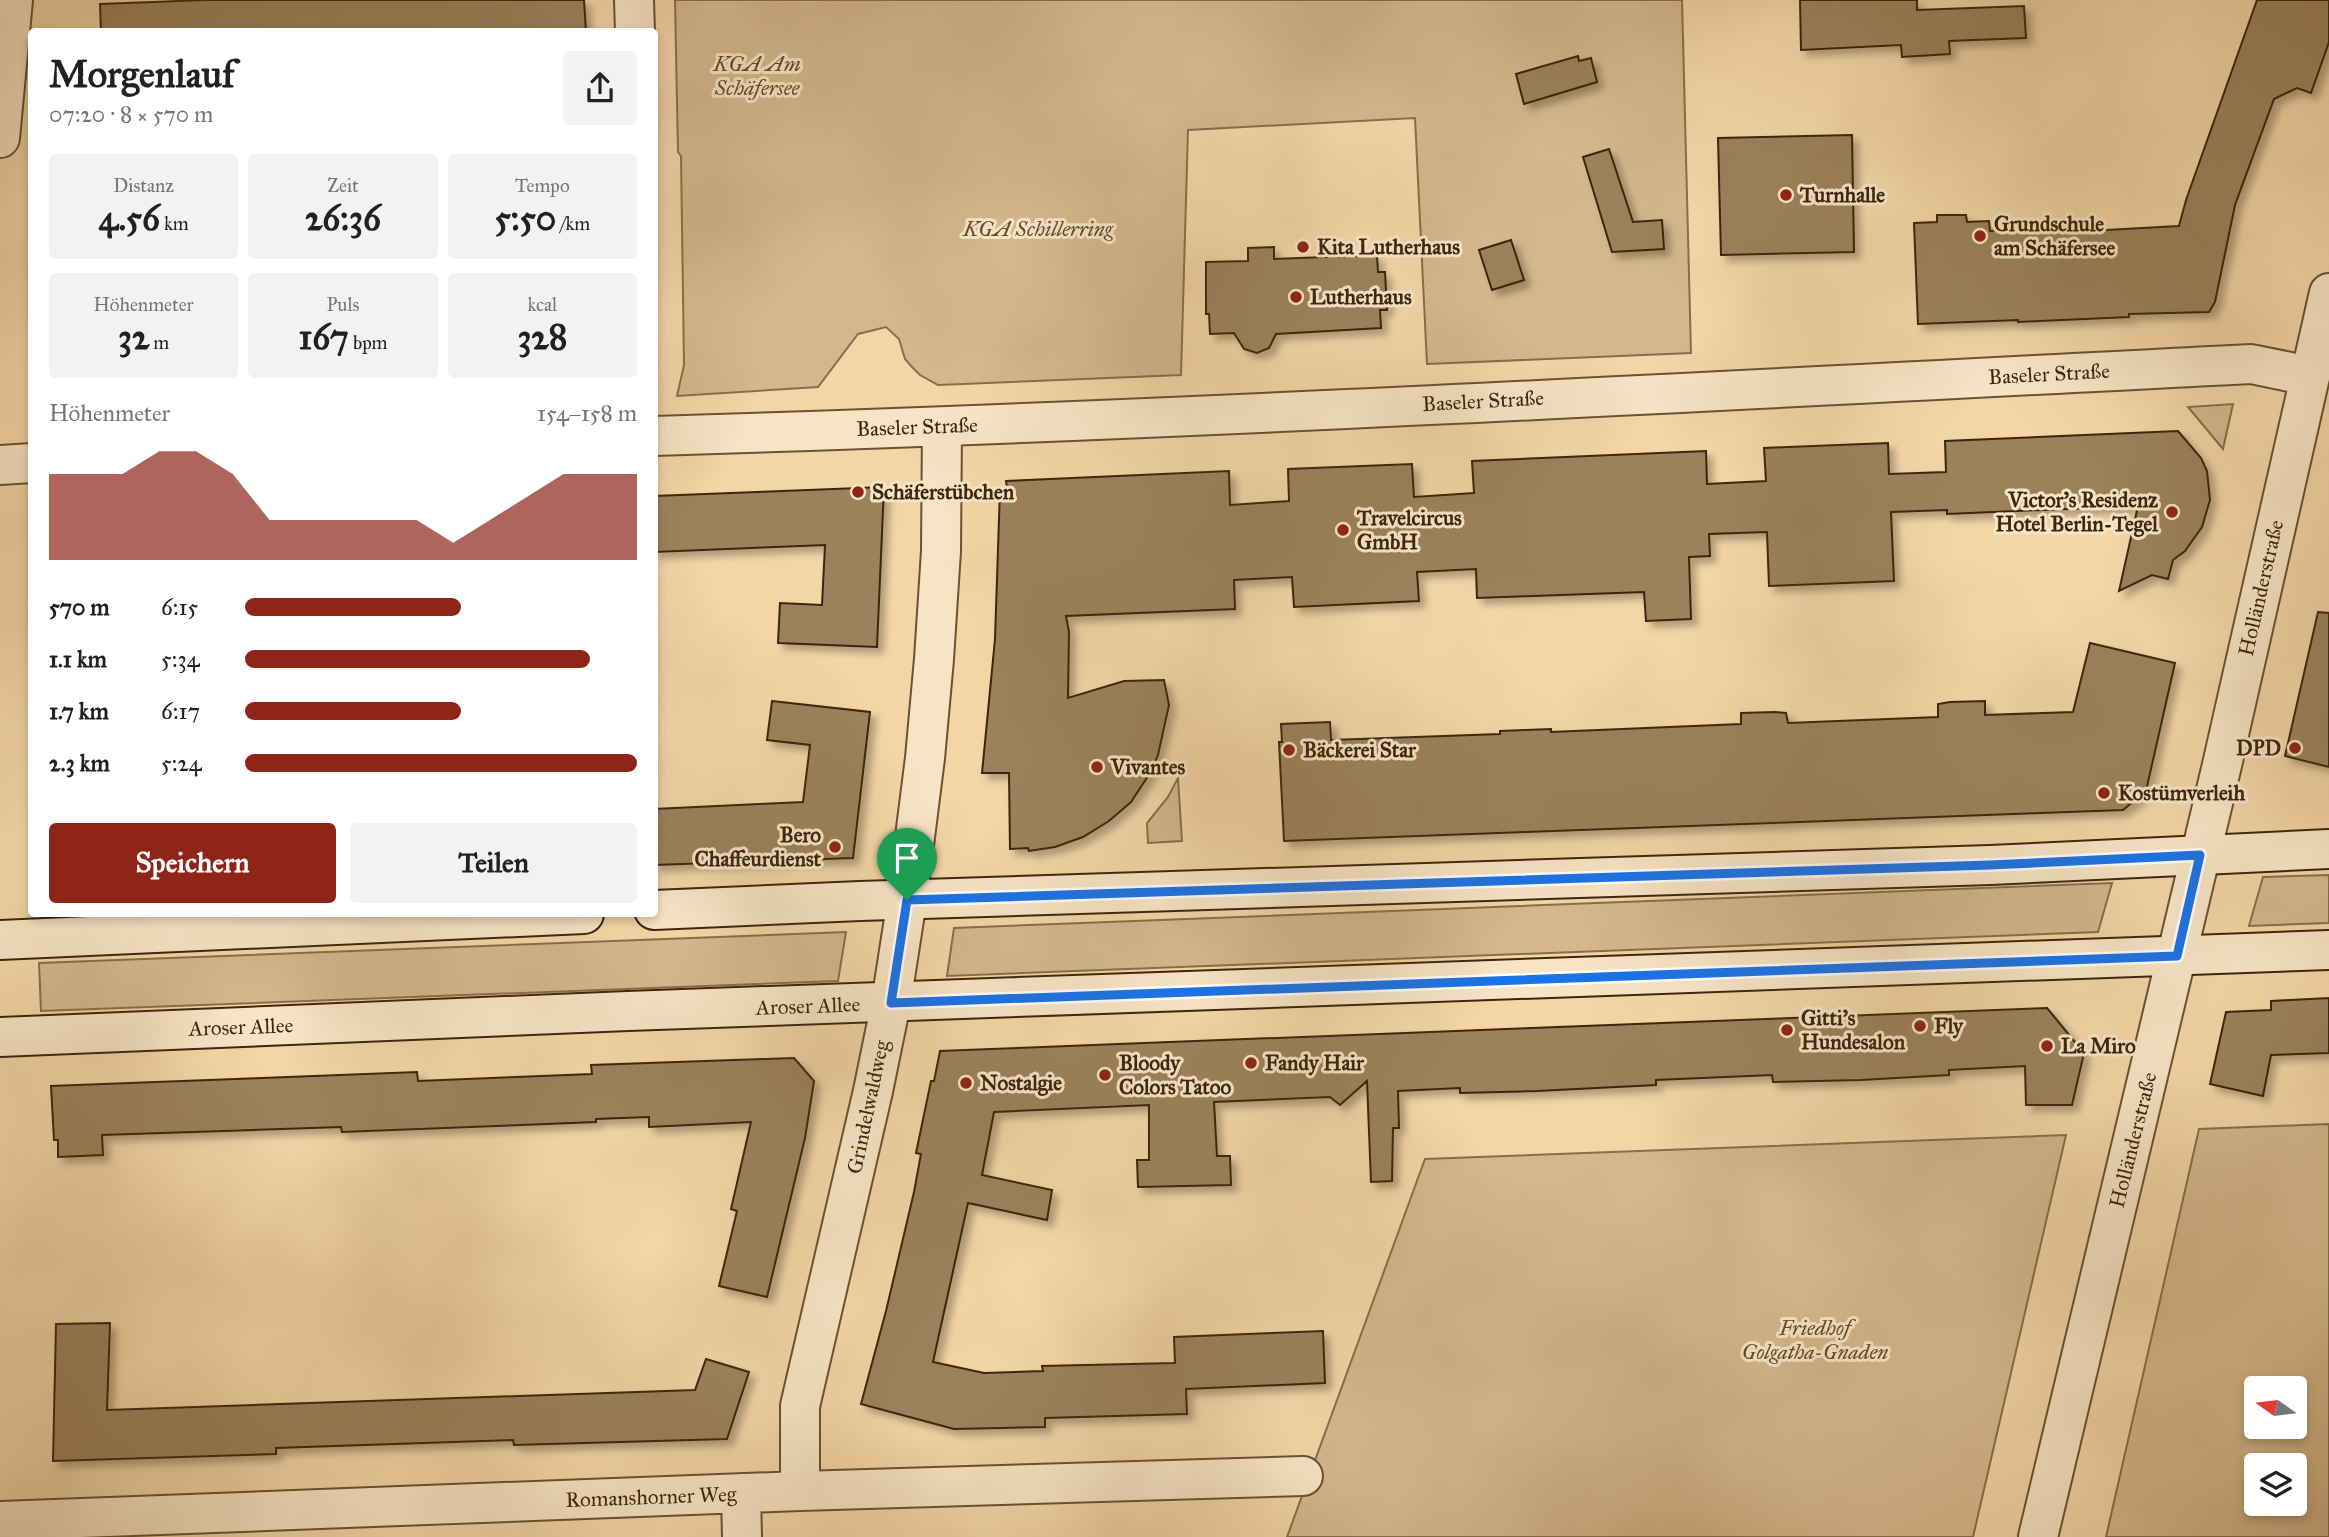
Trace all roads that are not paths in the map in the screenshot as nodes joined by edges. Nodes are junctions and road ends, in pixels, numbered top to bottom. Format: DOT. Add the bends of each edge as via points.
graph roads {
  1 [pos="13,0"];
  2 [pos="634,0"];
  3 [pos="635,28"];
  4 [pos="0,138"];
  5 [pos="2329,293"];
  6 [pos="2310,376"];
  7 [pos="942,427"];
  8 [pos="658,436"];
  9 [pos="28,463"];
  10 [pos="0,465"];
  11 [pos="2329,849"];
  12 [pos="2200,855"];
  13 [pos="907,900"];
  14 [pos="658,910"];
  15 [pos="517,917"];
  16 [pos="0,940"];
  17 [pos="2329,950"];
  18 [pos="2177,956"];
  19 [pos="891,1003"];
  20 [pos="0,1037"];
  21 [pos="1303,1476"];
  22 [pos="800,1491"];
  23 [pos="741,1493"];
  24 [pos="0,1521"];
  25 [pos="742,1537"];
  26 [pos="2038,1537"];
  1 -- 4 [label="street"];
  2 -- 3 [label="street"];
  5 -- 6 [label="street, Holländerstraße"];
  6 -- 7 [label="street, Baseler Straße" via="2251,364"];
  6 -- 12 [label="street, Holländerstraße"];
  7 -- 8 [label="street, Baseler Straße"];
  7 -- 13 [label="street, Grindelwaldweg" via="934,659"];
  9 -- 10 [label="street"];
  11 -- 12 [label="street"];
  12 -- 13 [label="street"];
  12 -- 18 [label="street, Holländerstraße"];
  13 -- 14 [label="street"];
  13 -- 19 [label="street, Grindelwaldweg"];
  15 -- 16 [label="street"];
  17 -- 18 [label="street, Aroser Allee"];
  18 -- 19 [label="street, Aroser Allee"];
  18 -- 26 [label="street, Holländerstraße"];
  19 -- 20 [label="street, Aroser Allee"];
  19 -- 22 [label="street, Grindelwaldweg" via="800,1406"];
  21 -- 22 [label="street, Romanshorner Weg"];
  22 -- 23 [label="street, Romanshorner Weg"];
  23 -- 24 [label="street, Romanshorner Weg"];
  23 -- 25 [label="street"];
}
